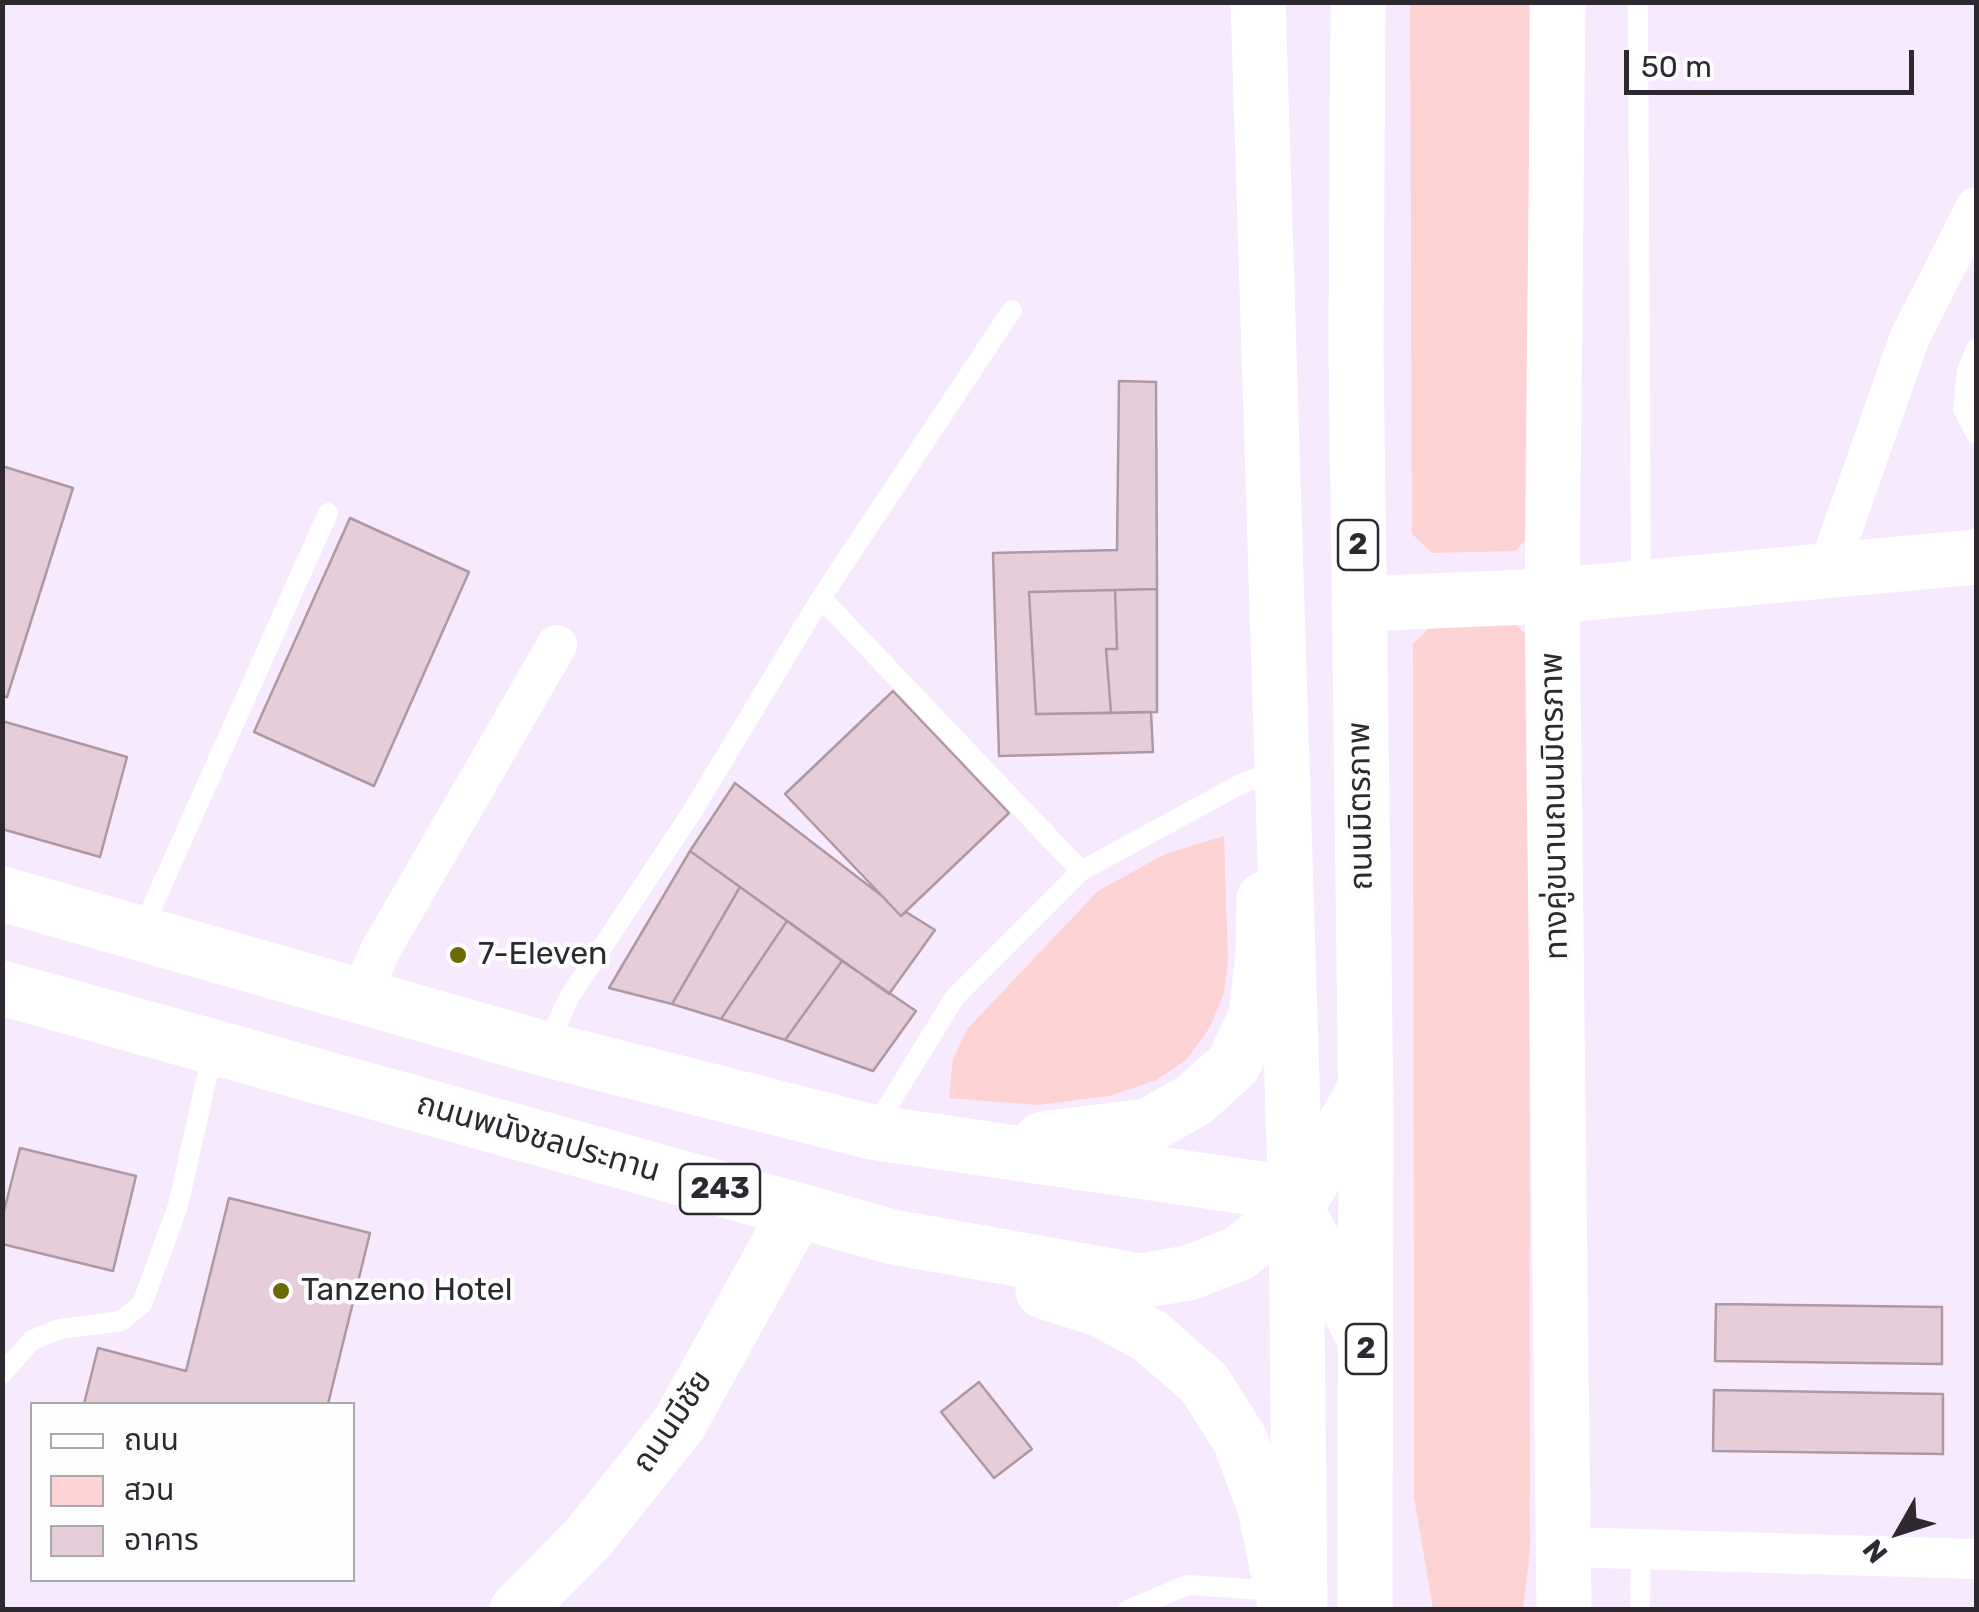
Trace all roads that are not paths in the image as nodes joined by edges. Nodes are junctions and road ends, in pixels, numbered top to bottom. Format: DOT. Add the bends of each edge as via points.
graph roads {
  1 [pos="1258,2"];
  2 [pos="1358,2"];
  3 [pos="1558,2"];
  4 [pos="1638,2"];
  5 [pos="1976,208"];
  6 [pos="1012,310"];
  7 [pos="1976,349"];
  8 [pos="1976,434"];
  9 [pos="328,513"];
  10 [pos="1976,558"];
  11 [pos="1827,574"];
  12 [pos="1641,590"];
  13 [pos="1552,596"];
  14 [pos="822,598"];
  15 [pos="1359,604"];
  16 [pos="557,645"];
  17 [pos="1280,768"];
  18 [pos="1082,871"];
  19 [pos="2,894"];
  20 [pos="140,933"];
  21 [pos="2,988"];
  22 [pos="360,996"];
  23 [pos="214,1048"];
  24 [pos="546,1049"];
  25 [pos="1366,1088"];
  26 [pos="872,1132"];
  27 [pos="969,1149"];
  28 [pos="1296,1208"];
  29 [pos="797,1210"];
  30 [pos="894,1237"];
  31 [pos="1366,1341"];
  32 [pos="2,1374"];
  33 [pos="1565,1547"];
  34 [pos="1641,1550"];
  35 [pos="1976,1559"];
  36 [pos="1289,1603"];
  37 [pos="518,1610"];
  38 [pos="1128,1610"];
  39 [pos="1365,1610"];
  40 [pos="1564,1610"];
  41 [pos="1640,1610"];
  1 -- 17 [label="main road, 2"];
  2 -- 15 [label="main road, ถนนมิตรภาพ / 2"];
  3 -- 13 [label="main road, ทางคู่ขนานถนนมิตรภาพ"];
  4 -- 12 [label="lane"];
  5 -- 11 [label="street" via="1910,336"];
  6 -- 14 [label="lane"];
  7 -- 8 [label="lane" via="1963,409"];
  9 -- 20 [label="lane"];
  10 -- 11 [label="main road"];
  11 -- 12 [label="main road"];
  12 -- 13 [label="main road"];
  13 -- 15 [label="main road"];
  13 -- 33 [label="main road, ทางคู่ขนานถนนมิตรภาพ"];
  14 -- 18 [label="lane"];
  14 -- 24 [label="lane" via="570,996"];
  15 -- 25 [label="main road, ถนนมิตรภาพ / 2"];
  16 -- 22 [label="street"];
  17 -- 18 [label="lane"];
  17 -- 27 [label="main road" via="1256,1016 1233,1065 1194,1100 1148,1126"];
  17 -- 28 [label="main road, 2"];
  18 -- 26 [label="lane" via="955,997"];
  19 -- 20 [label="main road"];
  20 -- 22 [label="main road"];
  21 -- 23 [label="main road, ถนนพนังชลประทาน / 243"];
  22 -- 24 [label="main road"];
  23 -- 29 [label="main road, ถนนพนังชลประทาน / 243"];
  23 -- 32 [label="lane" via="178,1206 142,1304 121,1320 32,1340"];
  24 -- 26 [label="main road"];
  25 -- 28 [label="main road, ถนนพนังชลประทาน / 243"];
  25 -- 31 [label="main road, ถนนมิตรภาพ / 2"];
  26 -- 27 [label="main road"];
  27 -- 28 [label="main road" via="1261,1188"];
  28 -- 30 [label="main road, ถนนพนังชลประทาน / 243" via="1238,1254 1188,1274 1140,1280"];
  28 -- 31 [label="main road"];
  28 -- 36 [label="main road, 2"];
  29 -- 30 [label="main road, ถนนพนังชลประทาน / 243"];
  29 -- 37 [label="main road, ถนนมีชัย" via="679,1424 588,1538"];
  30 -- 36 [label="main road" via="958,1265 1102,1310 1150,1336 1204,1383 1240,1440"];
  31 -- 39 [label="main road, ถนนมิตรภาพ / 2"];
  33 -- 34 [label="street"];
  33 -- 40 [label="main road, ทางคู่ขนานถนนมิตรภาพ"];
  34 -- 35 [label="street"];
  34 -- 41 [label="lane"];
  36 -- 38 [label="lane" via="1188,1584"];
}
